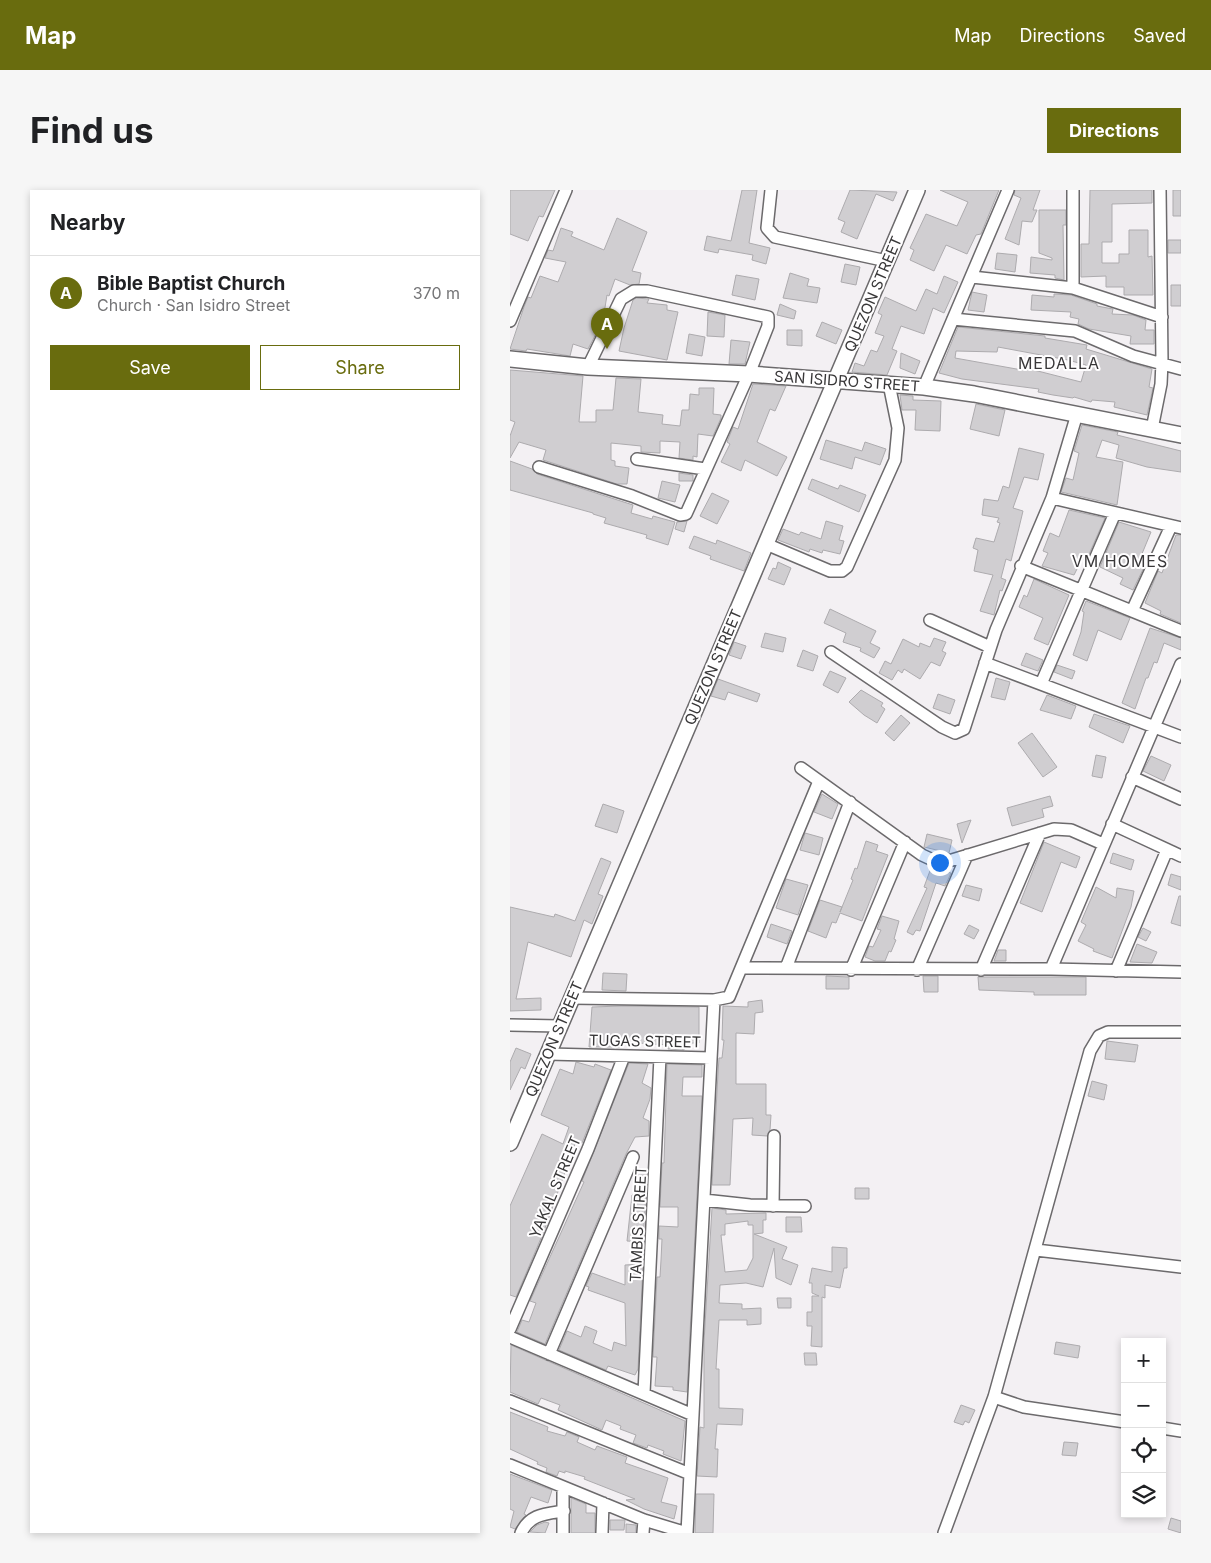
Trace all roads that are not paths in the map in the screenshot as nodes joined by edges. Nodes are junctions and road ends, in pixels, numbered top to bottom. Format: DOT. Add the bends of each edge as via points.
graph roads {
  1 [pos="566,190"];
  2 [pos="771,190"];
  3 [pos="917,190"];
  4 [pos="1008,190"];
  5 [pos="1073,190"];
  6 [pos="1160,190"];
  7 [pos="887,261"];
  8 [pos="972,276"];
  9 [pos="1073,288"];
  10 [pos="1162,318"];
  11 [pos="953,320"];
  12 [pos="510,321"];
  13 [pos="510,359"];
  14 [pos="1162,362"];
  15 [pos="588,367"];
  16 [pos="1181,369"];
  17 [pos="749,374"];
  18 [pos="836,380"];
  19 [pos="889,384"];
  20 [pos="924,387"];
  21 [pos="1077,414"];
  22 [pos="1152,429"];
  23 [pos="1181,435"];
  24 [pos="637,459"];
  25 [pos="539,467"];
  26 [pos="705,469"];
  27 [pos="1052,498"];
  28 [pos="1115,513"];
  29 [pos="1176,527"];
  30 [pos="766,544"];
  31 [pos="1021,566"];
  32 [pos="1081,590"];
  33 [pos="1132,612"];
  34 [pos="930,620"];
  35 [pos="1181,631"];
  36 [pos="990,647"];
  37 [pos="830,652"];
  38 [pos="985,663"];
  39 [pos="1181,664"];
  40 [pos="1041,684"];
  41 [pos="1154,726"];
  42 [pos="1181,737"];
  43 [pos="801,768"];
  44 [pos="1132,778"];
  45 [pos="819,781"];
  46 [pos="1181,799"];
  47 [pos="850,802"];
  48 [pos="1112,824"];
  49 [pos="1040,833"];
  50 [pos="905,842"];
  51 [pos="1103,844"];
  52 [pos="1167,850"];
  53 [pos="967,855"];
  54 [pos="1181,856"];
  55 [pos="742,968"];
  56 [pos="786,968"];
  57 [pos="1051,969"];
  58 [pos="851,970"];
  59 [pos="917,970"];
  60 [pos="981,970"];
  61 [pos="1116,971"];
  62 [pos="1181,971"];
  63 [pos="571,998"];
  64 [pos="714,1000"];
  65 [pos="510,1025"];
  66 [pos="560,1026"];
  67 [pos="1181,1032"];
  68 [pos="548,1054"];
  69 [pos="624,1056"];
  70 [pos="660,1057"];
  71 [pos="711,1058"];
  72 [pos="774,1136"];
  73 [pos="510,1143"];
  74 [pos="633,1157"];
  75 [pos="704,1200"];
  76 [pos="773,1206"];
  77 [pos="804,1206"];
  78 [pos="1036,1250"];
  79 [pos="1181,1267"];
  80 [pos="510,1329"];
  81 [pos="510,1338"];
  82 [pos="549,1354"];
  83 [pos="644,1393"];
  84 [pos="994,1397"];
  85 [pos="510,1401"];
  86 [pos="693,1415"];
  87 [pos="1121,1421"];
  88 [pos="1166,1429"];
  89 [pos="1181,1431"];
  90 [pos="510,1464"];
  91 [pos="690,1474"];
  92 [pos="563,1488"];
  93 [pos="603,1503"];
  94 [pos="564,1511"];
  95 [pos="644,1520"];
  96 [pos="521,1533"];
  97 [pos="563,1533"];
  98 [pos="602,1533"];
  99 [pos="643,1533"];
  100 [pos="687,1533"];
  101 [pos="944,1533"];
  1 -- 12 [label="street"];
  2 -- 7 [label="street" via="766,228 775,237"];
  3 -- 7 [label="street, QUEZON STREET"];
  4 -- 8 [label="street"];
  5 -- 9 [label="street"];
  6 -- 10 [label="street"];
  7 -- 18 [label="street, QUEZON STREET"];
  8 -- 9 [label="street"];
  8 -- 11 [label="street"];
  9 -- 10 [label="street"];
  10 -- 14 [label="street"];
  11 -- 14 [label="street" via="1075,331 1134,356"];
  11 -- 20 [label="street"];
  13 -- 15 [label="street, SAN ISIDRO STREET"];
  14 -- 16 [label="street"];
  14 -- 22 [label="street"];
  15 -- 17 [label="street, SAN ISIDRO STREET"];
  15 -- 17 [label="street" via="621,299 626,294 640,291 768,317 768,326"];
  17 -- 18 [label="street, SAN ISIDRO STREET"];
  17 -- 26 [label="street"];
  18 -- 19 [label="street, SAN ISIDRO STREET"];
  18 -- 30 [label="street, QUEZON STREET"];
  19 -- 20 [label="street, SAN ISIDRO STREET"];
  19 -- 30 [label="street" via="898,428 895,460 847,567 837,572"];
  20 -- 21 [label="street, SAN ISIDRO STREET"];
  21 -- 22 [label="street, SAN ISIDRO STREET"];
  21 -- 27 [label="street"];
  22 -- 23 [label="street, SAN ISIDRO STREET"];
  24 -- 26 [label="street"];
  25 -- 26 [label="street" via="632,496 680,515 689,511"];
  27 -- 28 [label="street"];
  27 -- 31 [label="street"];
  28 -- 29 [label="street"];
  28 -- 32 [label="street"];
  29 -- 33 [label="street"];
  30 -- 63 [label="street, QUEZON STREET"];
  31 -- 32 [label="street"];
  31 -- 36 [label="street"];
  32 -- 33 [label="street"];
  32 -- 40 [label="street"];
  33 -- 35 [label="street"];
  34 -- 36 [label="street"];
  36 -- 38 [label="street"];
  37 -- 38 [label="street" via="955,733 964,729 968,722"];
  38 -- 40 [label="street"];
  39 -- 41 [label="street"];
  40 -- 41 [label="street"];
  41 -- 42 [label="street"];
  41 -- 44 [label="street"];
  43 -- 45 [label="street"];
  44 -- 46 [label="street"];
  44 -- 48 [label="street"];
  45 -- 47 [label="street"];
  45 -- 55 [label="street"];
  47 -- 50 [label="street"];
  47 -- 56 [label="street"];
  48 -- 51 [label="street"];
  48 -- 52 [label="street"];
  49 -- 51 [label="street" via="1062,828"];
  49 -- 53 [label="street"];
  49 -- 60 [label="street"];
  50 -- 53 [label="street" via="937,862"];
  50 -- 58 [label="street"];
  51 -- 57 [label="street"];
  52 -- 54 [label="street"];
  52 -- 61 [label="street"];
  53 -- 59 [label="street"];
  55 -- 56 [label="street"];
  55 -- 64 [label="street" via="729,997"];
  56 -- 58 [label="street"];
  57 -- 60 [label="street"];
  57 -- 61 [label="street"];
  58 -- 59 [label="street"];
  59 -- 60 [label="street"];
  61 -- 62 [label="street"];
  63 -- 64 [label="street"];
  63 -- 66 [label="street, QUEZON STREET"];
  64 -- 71 [label="street"];
  65 -- 66 [label="street"];
  66 -- 68 [label="street, QUEZON STREET"];
  67 -- 78 [label="street" via="1124,1030 1099,1036 1090,1051"];
  68 -- 69 [label="street, TUGAS STREET"];
  68 -- 73 [label="street, QUEZON STREET"];
  69 -- 70 [label="street, TUGAS STREET"];
  69 -- 80 [label="street, YAKAL STREET" via="588,1149"];
  70 -- 71 [label="street, TUGAS STREET"];
  70 -- 83 [label="street, TAMBIS STREET"];
  71 -- 75 [label="street"];
  72 -- 76 [label="street"];
  74 -- 82 [label="street"];
  75 -- 76 [label="street"];
  75 -- 86 [label="street"];
  76 -- 77 [label="street"];
  78 -- 79 [label="street"];
  78 -- 84 [label="street"];
  81 -- 82 [label="street"];
  82 -- 83 [label="street"];
  83 -- 86 [label="street"];
  84 -- 87 [label="street" via="1024,1407"];
  84 -- 101 [label="street"];
  85 -- 91 [label="street"];
  86 -- 91 [label="street"];
  88 -- 89 [label="street"];
  90 -- 92 [label="street"];
  91 -- 100 [label="street"];
  92 -- 93 [label="street"];
  92 -- 94 [label="street"];
  93 -- 95 [label="street"];
  93 -- 98 [label="street"];
  94 -- 96 [label="street" via="538,1514 527,1522"];
  94 -- 97 [label="street"];
  95 -- 99 [label="street"];
  95 -- 100 [label="street"];
}
